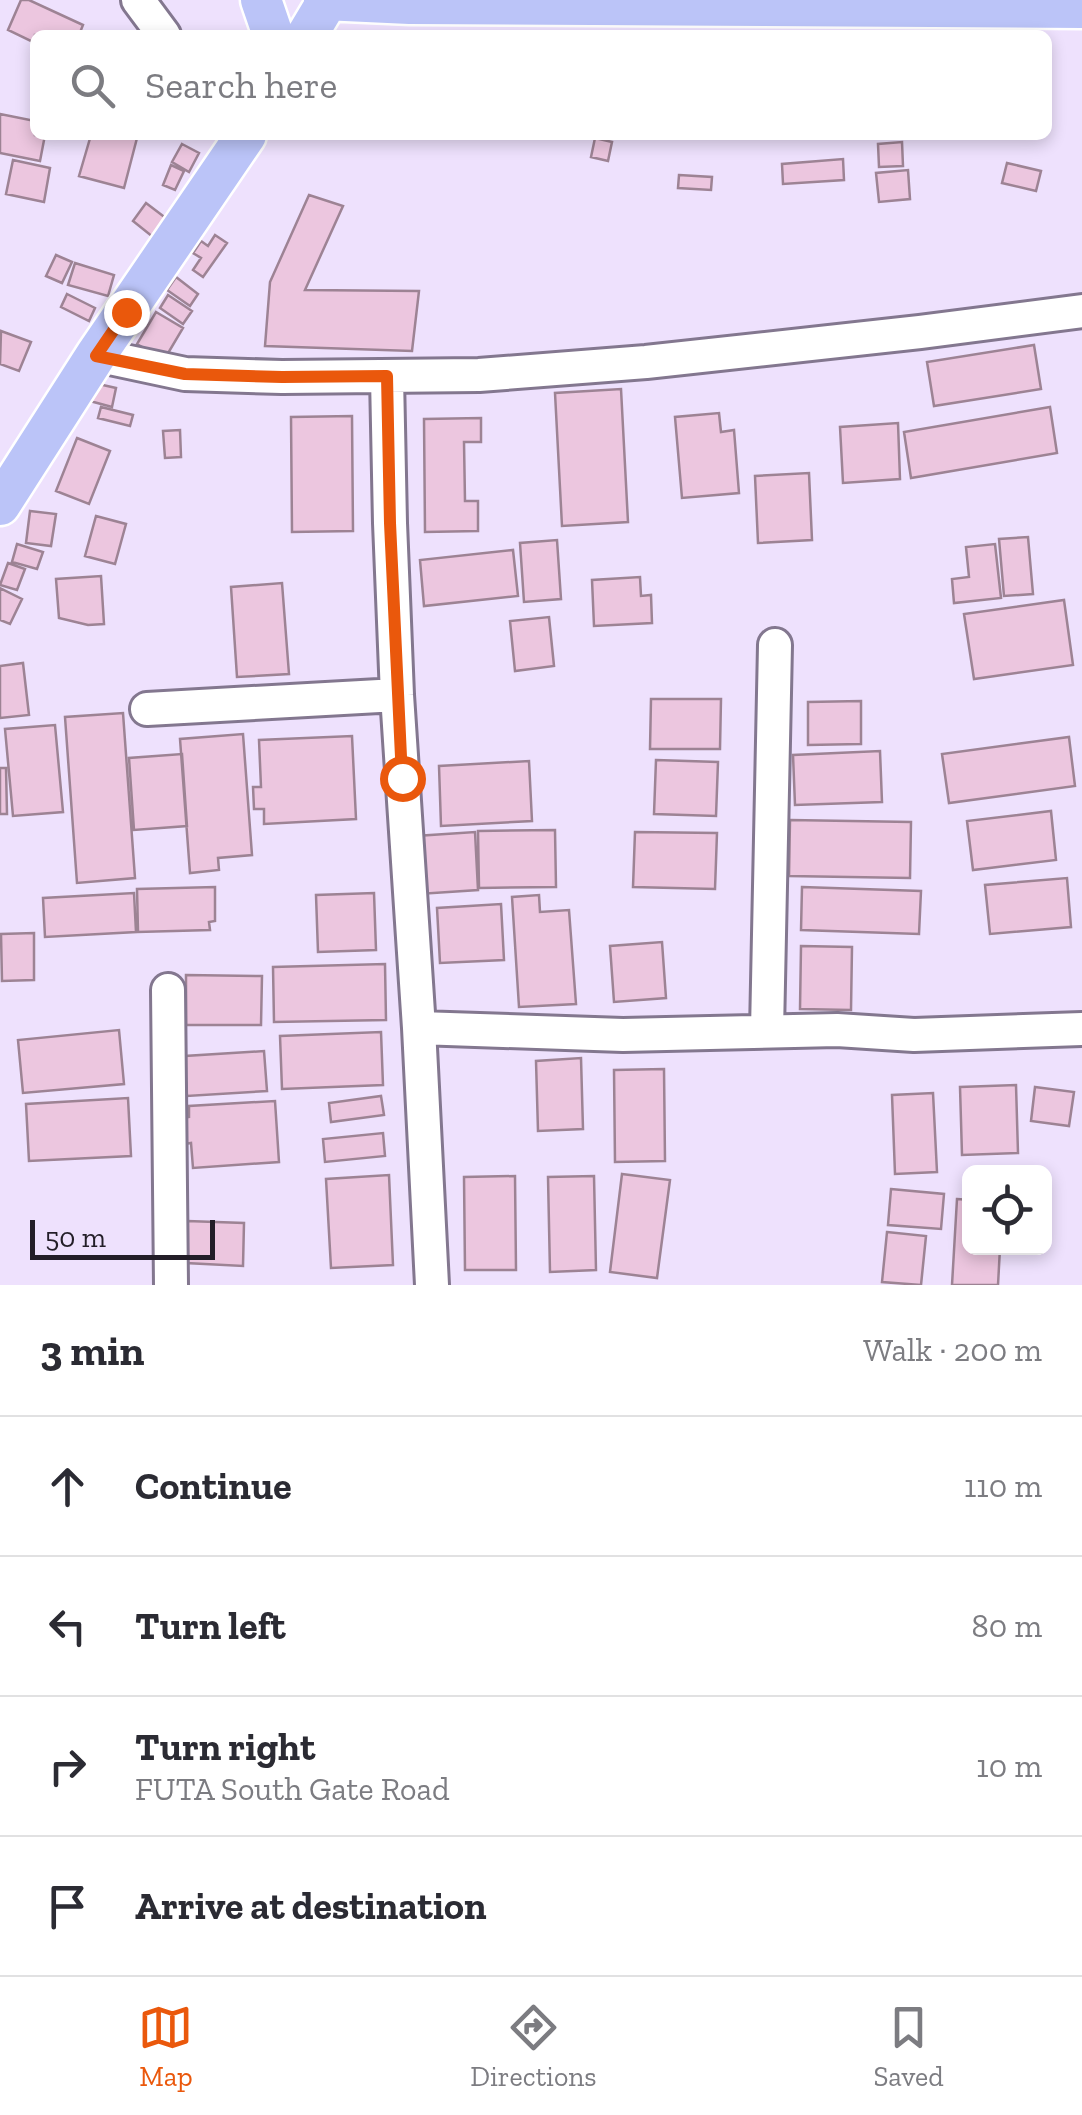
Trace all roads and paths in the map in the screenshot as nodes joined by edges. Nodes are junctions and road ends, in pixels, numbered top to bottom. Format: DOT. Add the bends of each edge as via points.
graph roads {
  1 [pos="138,0"];
  2 [pos="261,0"];
  3 [pos="326,0"];
  4 [pos="410,4"];
  5 [pos="1082,8"];
  6 [pos="160,30"];
  7 [pos="271,30"];
  8 [pos="310,30"];
  9 [pos="364,30"];
  10 [pos="243,140"];
  11 [pos="1082,310"];
  12 [pos="96,356"];
  13 [pos="387,376"];
  14 [pos="0,506"];
  15 [pos="775,645"];
  16 [pos="396,695"];
  17 [pos="147,709"];
  18 [pos="168,990"];
  19 [pos="419,1028"];
  20 [pos="1082,1029"];
  21 [pos="767,1031"];
  22 [pos="171,1285"];
  23 [pos="432,1285"];
  1 -- 6 [label="street"];
  2 -- 7 [label="main road"];
  3 -- 4 [label="main road"];
  3 -- 8 [label="main road"];
  4 -- 5 [label="main road"];
  4 -- 9 [label="main road"];
  10 -- 12 [label="main road"];
  11 -- 13 [label="street" via="646,362"];
  12 -- 13 [label="street" via="185,374"];
  12 -- 14 [label="main road"];
  13 -- 16 [label="street"];
  15 -- 21 [label="street"];
  16 -- 17 [label="street"];
  16 -- 19 [label="street"];
  18 -- 22 [label="street"];
  19 -- 21 [label="street" via="624,1035"];
  19 -- 23 [label="street"];
  20 -- 21 [label="street"];
}
